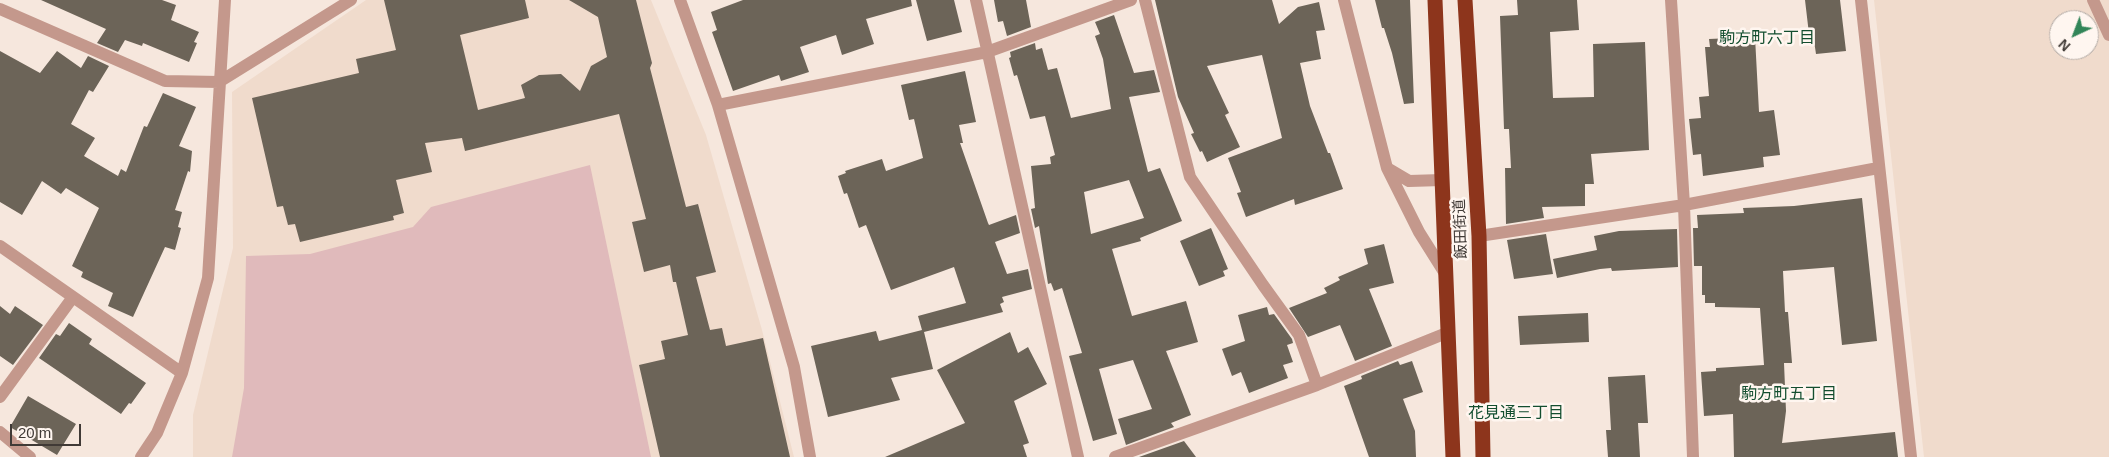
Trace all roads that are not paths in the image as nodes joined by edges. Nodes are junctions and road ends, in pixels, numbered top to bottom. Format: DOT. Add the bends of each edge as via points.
graph roads {
  1 [pos="225,0"];
  2 [pos="351,0"];
  3 [pos="680,0"];
  4 [pos="976,0"];
  5 [pos="1131,0"];
  6 [pos="1145,0"];
  7 [pos="1344,0"];
  8 [pos="1434,0"];
  9 [pos="1465,0"];
  10 [pos="1671,0"];
  11 [pos="1861,0"];
  12 [pos="2092,0"];
  13 [pos="0,9"];
  14 [pos="2109,36"];
  15 [pos="987,52"];
  16 [pos="219,82"];
  17 [pos="718,105"];
  18 [pos="1387,168"];
  19 [pos="1878,168"];
  20 [pos="1442,180"];
  21 [pos="1684,206"];
  22 [pos="1479,236"];
  23 [pos="0,246"];
  24 [pos="1446,275"];
  25 [pos="73,297"];
  26 [pos="1449,332"];
  27 [pos="182,373"];
  28 [pos="1317,385"];
  29 [pos="0,396"];
  30 [pos="0,432"];
  31 [pos="30,457"];
  32 [pos="141,457"];
  33 [pos="810,457"];
  34 [pos="1078,457"];
  35 [pos="1115,457"];
  36 [pos="1453,457"];
  37 [pos="1483,457"];
  38 [pos="1693,457"];
  39 [pos="1912,457"];
  1 -- 16 [label="street"];
  2 -- 16 [label="street"];
  3 -- 17 [label="street"];
  4 -- 15 [label="street"];
  5 -- 15 [label="street"];
  6 -- 28 [label="street" via="1190,177 1299,335"];
  7 -- 18 [label="street"];
  8 -- 20 [label="highway, 飯田街道"];
  9 -- 22 [label="highway, 飯田街道"];
  10 -- 21 [label="street"];
  11 -- 19 [label="street"];
  12 -- 14 [label="street"];
  13 -- 16 [label="street" via="165,80"];
  15 -- 17 [label="street"];
  15 -- 34 [label="street"];
  16 -- 27 [label="street" via="208,278"];
  17 -- 33 [label="street" via="794,367"];
  18 -- 20 [label="street" via="1409,181"];
  18 -- 24 [label="street" via="1419,232"];
  19 -- 21 [label="street"];
  19 -- 39 [label="street"];
  20 -- 24 [label="highway, 飯田街道"];
  21 -- 22 [label="street"];
  21 -- 38 [label="street"];
  22 -- 37 [label="highway, 飯田街道"];
  23 -- 25 [label="street"];
  24 -- 26 [label="highway, 飯田街道"];
  25 -- 27 [label="street"];
  25 -- 29 [label="street"];
  26 -- 28 [label="street"];
  26 -- 36 [label="highway, 飯田街道"];
  27 -- 32 [label="street" via="157,433"];
  28 -- 35 [label="street"];
  30 -- 31 [label="street"];
}
